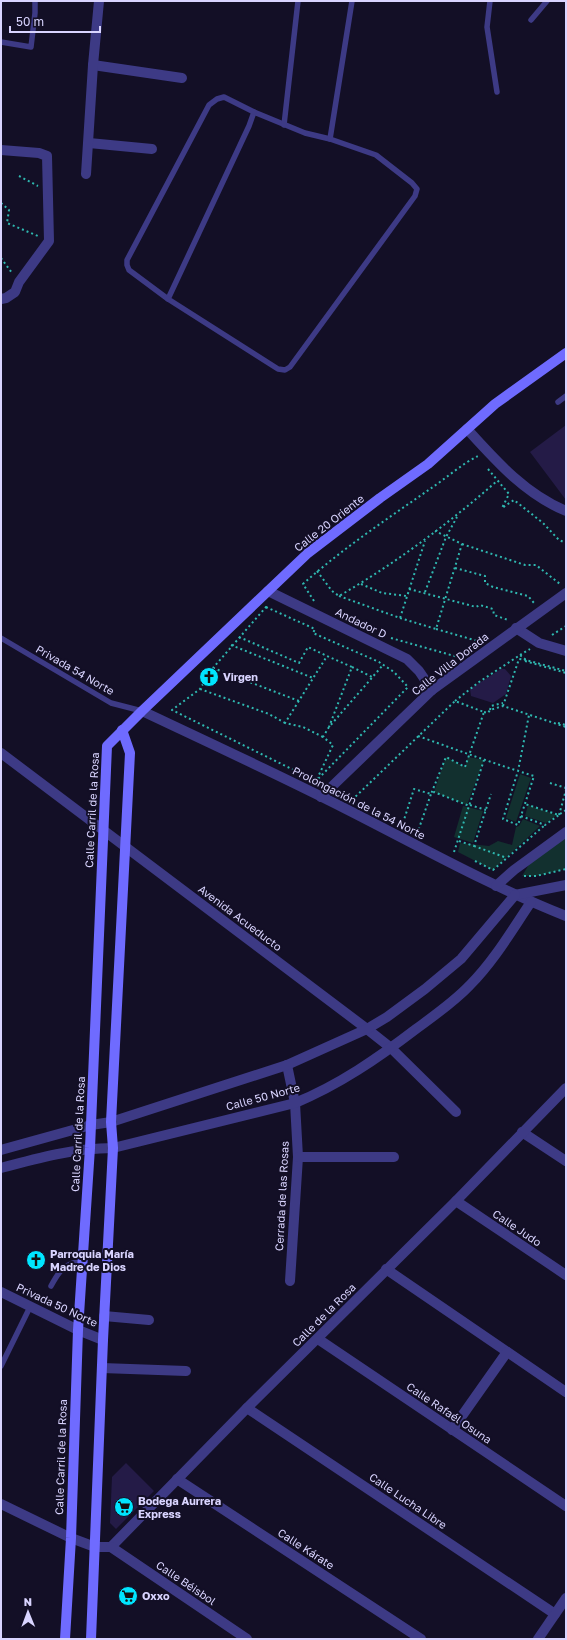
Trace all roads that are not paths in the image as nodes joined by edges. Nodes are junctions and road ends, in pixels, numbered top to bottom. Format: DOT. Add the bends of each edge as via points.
graph roads {
  1 [pos="35,1"];
  2 [pos="99,1"];
  3 [pos="298,1"];
  4 [pos="352,1"];
  5 [pos="490,1"];
  6 [pos="547,1"];
  7 [pos="531,20"];
  8 [pos="1,42"];
  9 [pos="93,65"];
  10 [pos="182,78"];
  11 [pos="497,92"];
  12 [pos="254,112"];
  13 [pos="284,125"];
  14 [pos="330,139"];
  15 [pos="89,143"];
  16 [pos="152,149"];
  17 [pos="1,150"];
  18 [pos="86,174"];
  19 [pos="1,299"];
  20 [pos="168,299"];
  21 [pos="566,353"];
  22 [pos="566,396"];
  23 [pos="558,402"];
  24 [pos="467,429"];
  25 [pos="566,511"];
  26 [pos="563,589"];
  27 [pos="268,592"];
  28 [pos="513,625"];
  29 [pos="1,638"];
  30 [pos="566,651"];
  31 [pos="432,690"];
  32 [pos="142,711"];
  33 [pos="122,730"];
  34 [pos="1,753"];
  35 [pos="321,797"];
  36 [pos="103,829"];
  37 [pos="566,832"];
  38 [pos="124,845"];
  39 [pos="566,885"];
  40 [pos="496,886"];
  41 [pos="515,895"];
  42 [pos="531,902"];
  43 [pos="566,916"];
  44 [pos="367,1029"];
  45 [pos="391,1048"];
  46 [pos="287,1065"];
  47 [pos="566,1088"];
  48 [pos="295,1103"];
  49 [pos="456,1112"];
  50 [pos="112,1122"];
  51 [pos="91,1125"];
  52 [pos="522,1132"];
  53 [pos="90,1148"];
  54 [pos="113,1148"];
  55 [pos="1,1150"];
  56 [pos="298,1157"];
  57 [pos="394,1157"];
  58 [pos="566,1161"];
  59 [pos="1,1168"];
  60 [pos="456,1201"];
  61 [pos="83,1261"];
  62 [pos="386,1269"];
  63 [pos="566,1275"];
  64 [pos="290,1281"];
  65 [pos="51,1286"];
  66 [pos="1,1292"];
  67 [pos="30,1307"];
  68 [pos="104,1316"];
  69 [pos="149,1320"];
  70 [pos="78,1330"];
  71 [pos="318,1339"];
  72 [pos="103,1340"];
  73 [pos="507,1352"];
  74 [pos="1,1366"];
  75 [pos="102,1368"];
  76 [pos="186,1372"];
  77 [pos="566,1392"];
  78 [pos="247,1408"];
  79 [pos="452,1430"];
  80 [pos="177,1479"];
  81 [pos="1,1504"];
  82 [pos="566,1506"];
  83 [pos="71,1538"];
  84 [pos="95,1547"];
  85 [pos="112,1547"];
  86 [pos="566,1598"];
  87 [pos="555,1614"];
  88 [pos="65,1639"];
  89 [pos="91,1639"];
  90 [pos="247,1639"];
  91 [pos="421,1639"];
  92 [pos="538,1639"];
  1 -- 8 [label="lane" via="31,47"];
  2 -- 9 [label="street"];
  3 -- 13 [label="lane"];
  4 -- 14 [label="lane"];
  5 -- 11 [label="lane" via="487,27"];
  6 -- 7 [label="lane"];
  9 -- 10 [label="street"];
  9 -- 15 [label="street"];
  12 -- 13 [label="lane"];
  12 -- 20 [label="lane"];
  12 -- 20 [label="lane" via="224,97 209,105 127,260 129,270"];
  13 -- 14 [label="lane"];
  14 -- 20 [label="lane" via="376,155 417,189 415,196 290,367 285,370 278,369"];
  15 -- 16 [label="street"];
  15 -- 18 [label="street"];
  17 -- 19 [label="street" via="40,153 47,156 49,241 11,295"];
  21 -- 24 [label="main road, Calle 20 Oriente" via="495,404"];
  22 -- 23 [label="lane"];
  24 -- 25 [label="street" via="501,466 524,486"];
  24 -- 27 [label="main road, Calle 20 Oriente" via="428,464 308,553"];
  26 -- 28 [label="street, Calle Villa Dorada"];
  27 -- 31 [label="street, Andador D" via="407,659"];
  27 -- 32 [label="main road, Calle 20 Oriente"];
  28 -- 30 [label="street" via="539,644"];
  28 -- 31 [label="street, Calle Villa Dorada"];
  29 -- 32 [label="lane, Privada 54 Norte" via="111,703"];
  31 -- 35 [label="street, Calle Villa Dorada"];
  32 -- 33 [label="main road, Calle 20 Oriente"];
  32 -- 35 [label="street, Prolongación de la 54 Norte"];
  33 -- 36 [label="main road, Calle Carril de la Rosa" via="107,746"];
  33 -- 38 [label="main road" via="130,753"];
  34 -- 36 [label="street, Avenida Acueducto"];
  35 -- 40 [label="street, Prolongación de la 54 Norte"];
  36 -- 38 [label="street, Avenida Acueducto"];
  36 -- 51 [label="main road, Calle Carril de la Rosa"];
  37 -- 40 [label="street"];
  38 -- 44 [label="street, Avenida Acueducto"];
  38 -- 50 [label="main road"];
  39 -- 41 [label="street"];
  40 -- 41 [label="street, Prolongación de la 54 Norte"];
  41 -- 42 [label="street, Prolongación de la 54 Norte"];
  41 -- 44 [label="street, Calle 50 Norte" via="461,959 388,1017"];
  42 -- 43 [label="street, Prolongación de la 54 Norte"];
  42 -- 45 [label="street, Calle 50 Norte" via="491,960 470,985"];
  44 -- 45 [label="street, Avenida Acueducto"];
  44 -- 46 [label="street, Calle 50 Norte"];
  45 -- 48 [label="street, Calle 50 Norte" via="322,1092"];
  45 -- 49 [label="street, Avenida Acueducto"];
  46 -- 48 [label="street, Cerrada de las Rosas"];
  46 -- 50 [label="street, Calle 50 Norte"];
  47 -- 52 [label="street, Calle de la Rosa"];
  48 -- 54 [label="street, Calle 50 Norte"];
  48 -- 56 [label="street, Cerrada de las Rosas"];
  50 -- 51 [label="street, Calle 50 Norte"];
  50 -- 54 [label="main road"];
  51 -- 53 [label="main road, Calle Carril de la Rosa"];
  51 -- 55 [label="street, Calle 50 Norte"];
  52 -- 58 [label="street"];
  52 -- 60 [label="street, Calle de la Rosa"];
  53 -- 54 [label="street, Calle 50 Norte"];
  53 -- 59 [label="street, Calle 50 Norte"];
  53 -- 61 [label="main road, Calle Carril de la Rosa"];
  54 -- 68 [label="main road"];
  56 -- 57 [label="street"];
  56 -- 64 [label="street, Cerrada de las Rosas"];
  60 -- 62 [label="street, Calle de la Rosa"];
  60 -- 63 [label="street, Calle Judo"];
  61 -- 65 [label="lane" via="66,1265"];
  61 -- 70 [label="main road, Calle Carril de la Rosa"];
  62 -- 71 [label="street, Calle de la Rosa"];
  62 -- 73 [label="street"];
  66 -- 67 [label="street, Privada 50 Norte"];
  67 -- 70 [label="street, Privada 50 Norte"];
  67 -- 74 [label="lane"];
  68 -- 69 [label="street"];
  68 -- 72 [label="main road"];
  70 -- 72 [label="street, Privada 50 Norte"];
  70 -- 83 [label="main road, Calle Carril de la Rosa"];
  71 -- 78 [label="street, Calle de la Rosa"];
  71 -- 79 [label="street, Calle Rafaél Osuna"];
  72 -- 75 [label="main road"];
  73 -- 77 [label="street"];
  73 -- 79 [label="street"];
  75 -- 76 [label="street"];
  75 -- 84 [label="main road"];
  78 -- 80 [label="street, Calle de la Rosa"];
  78 -- 87 [label="street, Calle Lucha Libre"];
  79 -- 82 [label="street, Calle Rafaél Osuna"];
  80 -- 85 [label="street, Calle de la Rosa"];
  80 -- 91 [label="street, Calle Kárate"];
  81 -- 83 [label="street"];
  83 -- 84 [label="street"];
  83 -- 88 [label="main road, Calle Carril de la Rosa"];
  84 -- 85 [label="street"];
  84 -- 89 [label="main road"];
  85 -- 90 [label="street, Calle Béisbol"];
  86 -- 87 [label="street"];
  87 -- 92 [label="street"];
}
